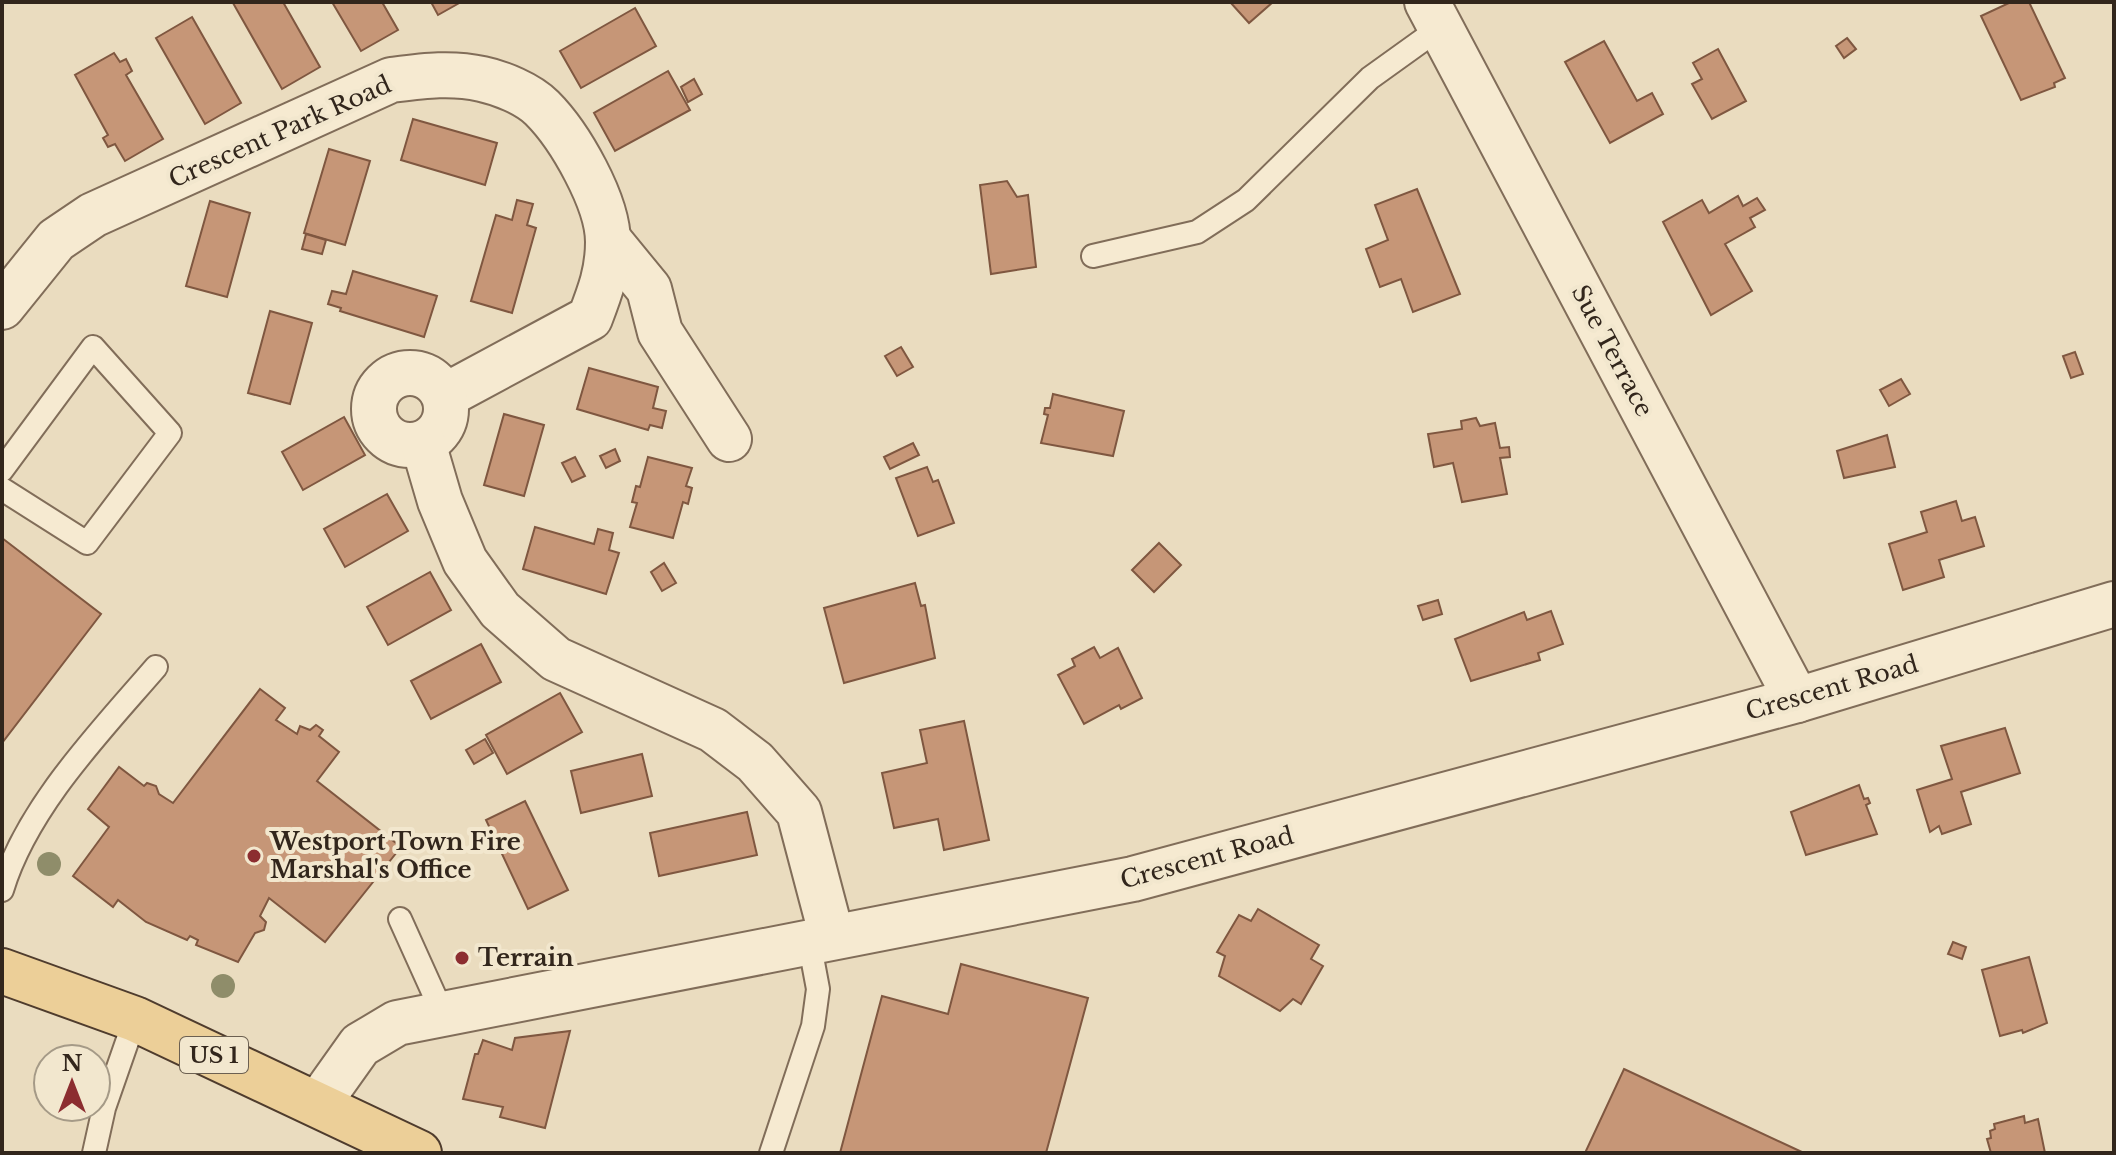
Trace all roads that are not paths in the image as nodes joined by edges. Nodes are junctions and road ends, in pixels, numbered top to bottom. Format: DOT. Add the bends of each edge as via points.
graph roads {
  1 [pos="1434,15"];
  2 [pos="608,239"];
  3 [pos="1093,256"];
  4 [pos="2,307"];
  5 [pos="590,318"];
  6 [pos="660,332"];
  7 [pos="445,396"];
  8 [pos="729,439"];
  9 [pos="423,443"];
  10 [pos="2,470"];
  11 [pos="2,489"];
  12 [pos="2114,604"];
  13 [pos="156,667"];
  14 [pos="1797,700"];
  15 [pos="2,890"];
  16 [pos="400,919"];
  17 [pos="820,939"];
  18 [pos="2,971"];
  19 [pos="442,1012"];
  20 [pos="135,1019"];
  21 [pos="318,1104"];
  22 [pos="411,1151"];
  23 [pos="94,1153"];
  24 [pos="771,1153"];
  1 -- 3 [label="lane" via="1246,200 1197,232"];
  1 -- 14 [label="street, Sue Terrace"];
  2 -- 4 [label="street, Crescent Park Road" via="592,180 542,107 485,79 440,73 391,80 93,215 56,240"];
  2 -- 5 [label="street, Crescent Park Road" via="606,279"];
  2 -- 6 [label="street, Crescent Park Road" via="649,289"];
  5 -- 6 [label="street"];
  5 -- 7 [label="street"];
  6 -- 8 [label="street, Crescent Park Road"];
  7 -- 9 [label="street" via="441,429"];
  7 -- 9 [label="street" via="438,384 413,372 387,380 379,390 374,402 378,427 398,443"];
  9 -- 17 [label="street" via="465,561 500,610 556,659 713,730 755,762 799,812"];
  10 -- 11 [label="lane" via="93,347 170,433 87,543"];
  12 -- 14 [label="street, Crescent Road"];
  13 -- 15 [label="lane" via="84,750 12,856"];
  14 -- 17 [label="street, Crescent Road" via="1133,879"];
  16 -- 19 [label="lane"];
  17 -- 19 [label="street, Crescent Road"];
  17 -- 24 [label="lane" via="813,1026"];
  18 -- 20 [label="main road, US 1"];
  19 -- 21 [label="street, Crescent Road" via="397,1023 368,1039"];
  20 -- 21 [label="main road, US 1"];
  20 -- 23 [label="lane"];
  21 -- 22 [label="main road, US 1"];
}
